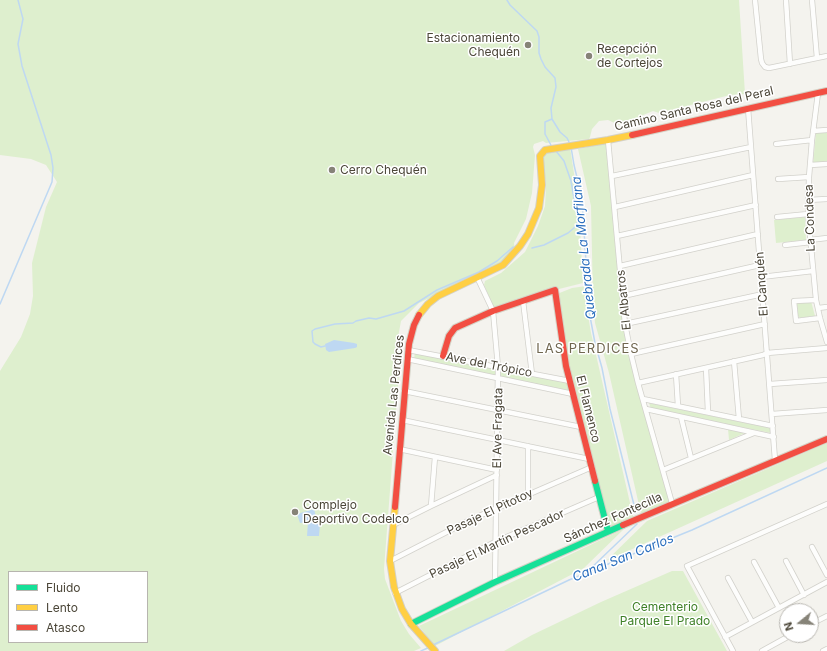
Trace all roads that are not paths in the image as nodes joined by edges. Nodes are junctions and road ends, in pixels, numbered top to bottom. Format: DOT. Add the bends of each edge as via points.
graph roads {
  1 [pos="755,0"];
  2 [pos="786,0"];
  3 [pos="812,0"];
  4 [pos="827,56"];
  5 [pos="817,58"];
  6 [pos="790,64"];
  7 [pos="827,91"];
  8 [pos="818,93"];
  9 [pos="748,108"];
  10 [pos="827,130"];
  11 [pos="813,131"];
  12 [pos="608,140"];
  13 [pos="812,140"];
  14 [pos="776,144"];
  15 [pos="565,146"];
  16 [pos="751,147"];
  17 [pos="827,164"];
  18 [pos="810,165"];
  19 [pos="753,175"];
  20 [pos="612,176"];
  21 [pos="809,177"];
  22 [pos="778,179"];
  23 [pos="827,199"];
  24 [pos="808,200"];
  25 [pos="756,205"];
  26 [pos="614,207"];
  27 [pos="808,214"];
  28 [pos="777,217"];
  29 [pos="758,234"];
  30 [pos="617,236"];
  31 [pos="827,238"];
  32 [pos="810,241"];
  33 [pos="785,245"];
  34 [pos="760,265"];
  35 [pos="620,266"];
  36 [pos="813,271"];
  37 [pos="477,277"];
  38 [pos="761,278"];
  39 [pos="762,294"];
  40 [pos="623,296"];
  41 [pos="816,300"];
  42 [pos="523,301"];
  43 [pos="827,307"];
  44 [pos="818,308"];
  45 [pos="493,311"];
  46 [pos="820,318"];
  47 [pos="625,324"];
  48 [pos="765,324"];
  49 [pos="827,342"];
  50 [pos="827,348"];
  51 [pos="408,350"];
  52 [pos="767,353"];
  53 [pos="630,354"];
  54 [pos="443,356"];
  55 [pos="407,359"];
  56 [pos="734,361"];
  57 [pos="498,367"];
  58 [pos="706,368"];
  59 [pos="532,374"];
  60 [pos="676,374"];
  61 [pos="498,379"];
  62 [pos="827,380"];
  63 [pos="570,381"];
  64 [pos="638,383"];
  65 [pos="770,384"];
  66 [pos="404,391"];
  67 [pos="573,394"];
  68 [pos="643,399"];
  69 [pos="678,406"];
  70 [pos="646,409"];
  71 [pos="498,410"];
  72 [pos="827,410"];
  73 [pos="708,412"];
  74 [pos="772,414"];
  75 [pos="681,417"];
  76 [pos="739,419"];
  77 [pos="402,420"];
  78 [pos="773,426"];
  79 [pos="581,427"];
  80 [pos="754,433"];
  81 [pos="774,437"];
  82 [pos="827,439"];
  83 [pos="497,440"];
  84 [pos="528,446"];
  85 [pos="399,449"];
  86 [pos="435,457"];
  87 [pos="691,458"];
  88 [pos="589,459"];
  89 [pos="776,460"];
  90 [pos="592,467"];
  91 [pos="663,470"];
  92 [pos="497,472"];
  93 [pos="528,495"];
  94 [pos="599,497"];
  95 [pos="672,503"];
  96 [pos="827,504"];
  97 [pos="431,506"];
  98 [pos="496,509"];
  99 [pos="393,525"];
  100 [pos="608,531"];
  101 [pos="495,542"];
  102 [pos="812,547"];
  103 [pos="786,560"];
  104 [pos="390,561"];
  105 [pos="754,562"];
  106 [pos="827,575"];
  107 [pos="728,578"];
  108 [pos="494,582"];
  109 [pos="827,582"];
  110 [pos="395,593"];
  111 [pos="804,595"];
  112 [pos="789,603"];
  113 [pos="779,608"];
  114 [pos="752,622"];
  115 [pos="411,624"];
  116 [pos="725,637"];
  117 [pos="779,642"];
  118 [pos="827,649"];
  119 [pos="435,651"];
  120 [pos="733,651"];
  121 [pos="762,651"];
  122 [pos="823,651"];
  1 -- 6 [label="street" via="761,59 764,65 769,68"];
  2 -- 6 [label="street"];
  3 -- 5 [label="street"];
  4 -- 5 [label="street"];
  5 -- 6 [label="street"];
  7 -- 8 [label="street, Camino Santa Rosa del Peral"];
  8 -- 9 [label="street, Camino Santa Rosa del Peral"];
  8 -- 11 [label="street, La Condesa"];
  9 -- 12 [label="street, Camino Santa Rosa del Peral"];
  9 -- 16 [label="street, El Canquén"];
  10 -- 11 [label="street"];
  11 -- 13 [label="street, La Condesa"];
  12 -- 15 [label="street, Camino Santa Rosa del Peral"];
  12 -- 20 [label="street, El Albatros"];
  13 -- 14 [label="street"];
  13 -- 18 [label="street, La Condesa"];
  15 -- 37 [label="street, Avenida Las Perdices" via="546,149 541,154 542,184 539,208 524,240 503,265"];
  16 -- 19 [label="street, El Canquén"];
  16 -- 20 [label="street"];
  17 -- 18 [label="street"];
  18 -- 21 [label="street, La Condesa"];
  19 -- 25 [label="street, El Canquén"];
  19 -- 26 [label="street"];
  20 -- 26 [label="street, El Albatros"];
  21 -- 22 [label="street"];
  21 -- 24 [label="street, La Condesa"];
  23 -- 24 [label="street"];
  24 -- 27 [label="street, La Condesa"];
  25 -- 29 [label="street, El Canquén"];
  25 -- 30 [label="street"];
  26 -- 30 [label="street, El Albatros"];
  27 -- 28 [label="street"];
  27 -- 32 [label="street, La Condesa"];
  29 -- 34 [label="street, El Canquén"];
  29 -- 35 [label="street"];
  30 -- 35 [label="street, El Albatros"];
  31 -- 32 [label="street"];
  32 -- 33 [label="street"];
  32 -- 36 [label="street, La Condesa"];
  34 -- 38 [label="street, El Canquén"];
  34 -- 40 [label="street"];
  35 -- 40 [label="street, El Albatros"];
  36 -- 38 [label="street"];
  36 -- 41 [label="street, La Condesa"];
  37 -- 45 [label="street, El Ave Fragata"];
  37 -- 51 [label="street, Avenida Las Perdices" via="428,304 414,325"];
  38 -- 39 [label="street, El Canquén"];
  39 -- 47 [label="street"];
  39 -- 48 [label="street, El Canquén"];
  40 -- 47 [label="street, El Albatros"];
  41 -- 44 [label="street, La Condesa"];
  41 -- 46 [label="street" via="794,301 796,321"];
  42 -- 45 [label="street"];
  42 -- 59 [label="street"];
  42 -- 63 [label="street, El Flamenco" via="555,290"];
  43 -- 44 [label="street"];
  44 -- 46 [label="street, La Condesa"];
  45 -- 54 [label="street" via="455,328 449,336"];
  45 -- 57 [label="street, El Ave Fragata"];
  46 -- 49 [label="street, La Condesa"];
  47 -- 53 [label="street, El Albatros"];
  48 -- 52 [label="street, El Canquén"];
  48 -- 53 [label="street"];
  50 -- 52 [label="street"];
  51 -- 54 [label="street, Ave del Trópico"];
  51 -- 55 [label="street, Avenida Las Perdices"];
  52 -- 56 [label="street"];
  52 -- 65 [label="street, El Canquén"];
  53 -- 64 [label="street, El Albatros"];
  54 -- 57 [label="street, Ave del Trópico"];
  55 -- 61 [label="street, Ave del Trópico"];
  55 -- 66 [label="street, Avenida Las Perdices"];
  56 -- 58 [label="street"];
  56 -- 76 [label="street"];
  57 -- 59 [label="street, Ave del Trópico"];
  57 -- 61 [label="street, El Ave Fragata"];
  58 -- 60 [label="street"];
  58 -- 73 [label="street"];
  59 -- 63 [label="street, Ave del Trópico"];
  60 -- 64 [label="street"];
  60 -- 69 [label="street"];
  61 -- 67 [label="street, Ave del Trópico"];
  61 -- 71 [label="street, El Ave Fragata"];
  62 -- 65 [label="street"];
  63 -- 67 [label="street, El Flamenco"];
  64 -- 68 [label="street, El Albatros"];
  65 -- 74 [label="street, El Canquén"];
  66 -- 71 [label="street"];
  66 -- 77 [label="street, Avenida Las Perdices"];
  67 -- 79 [label="street, El Flamenco"];
  68 -- 69 [label="street"];
  68 -- 70 [label="street, El Albatros"];
  69 -- 73 [label="street"];
  70 -- 75 [label="street"];
  70 -- 91 [label="street, El Albatros"];
  71 -- 79 [label="street"];
  71 -- 83 [label="street, El Ave Fragata"];
  72 -- 74 [label="street"];
  73 -- 76 [label="street"];
  74 -- 78 [label="street, El Canquén"];
  75 -- 80 [label="street"];
  75 -- 87 [label="street"];
  76 -- 78 [label="street"];
  77 -- 83 [label="street"];
  77 -- 85 [label="street, Avenida Las Perdices"];
  78 -- 81 [label="street, El Canquén"];
  79 -- 88 [label="street, El Flamenco"];
  80 -- 81 [label="street"];
  80 -- 87 [label="street"];
  81 -- 89 [label="street, El Canquén"];
  82 -- 89 [label="street, Sánchez Fontecilla"];
  83 -- 84 [label="street"];
  83 -- 92 [label="street, El Ave Fragata"];
  84 -- 88 [label="street"];
  84 -- 93 [label="street"];
  85 -- 86 [label="street"];
  85 -- 99 [label="street, Avenida Las Perdices"];
  86 -- 92 [label="street"];
  86 -- 97 [label="street"];
  87 -- 91 [label="street"];
  88 -- 90 [label="street, El Flamenco"];
  89 -- 95 [label="street, Sánchez Fontecilla"];
  90 -- 93 [label="street, Pasaje El Pitotoy"];
  90 -- 94 [label="street, El Flamenco"];
  91 -- 95 [label="street, El Albatros"];
  92 -- 97 [label="street"];
  92 -- 98 [label="street, El Ave Fragata"];
  93 -- 98 [label="street, Pasaje El Pitotoy"];
  94 -- 100 [label="street, El Flamenco"];
  94 -- 101 [label="street, Pasaje El Martín Pescador"];
  95 -- 100 [label="street, Sánchez Fontecilla"];
  96 -- 116 [label="street" via="687,566"];
  97 -- 99 [label="street"];
  98 -- 101 [label="street, El Ave Fragata"];
  98 -- 104 [label="street, Pasaje El Pitotoy"];
  99 -- 104 [label="street, Avenida Las Perdices"];
  100 -- 108 [label="street, Sánchez Fontecilla"];
  101 -- 108 [label="street, El Ave Fragata"];
  101 -- 110 [label="street, Pasaje El Martín Pescador"];
  102 -- 106 [label="street"];
  103 -- 111 [label="street"];
  104 -- 110 [label="street, Avenida Las Perdices"];
  105 -- 113 [label="street"];
  107 -- 114 [label="street"];
  108 -- 115 [label="street, Sánchez Fontecilla"];
  109 -- 111 [label="street"];
  110 -- 115 [label="street, Avenida Las Perdices"];
  111 -- 112 [label="street"];
  113 -- 114 [label="street"];
  114 -- 116 [label="street"];
  115 -- 119 [label="street, Avenida Las Perdices"];
  116 -- 120 [label="street"];
  117 -- 121 [label="street"];
  118 -- 122 [label="street"];
}
